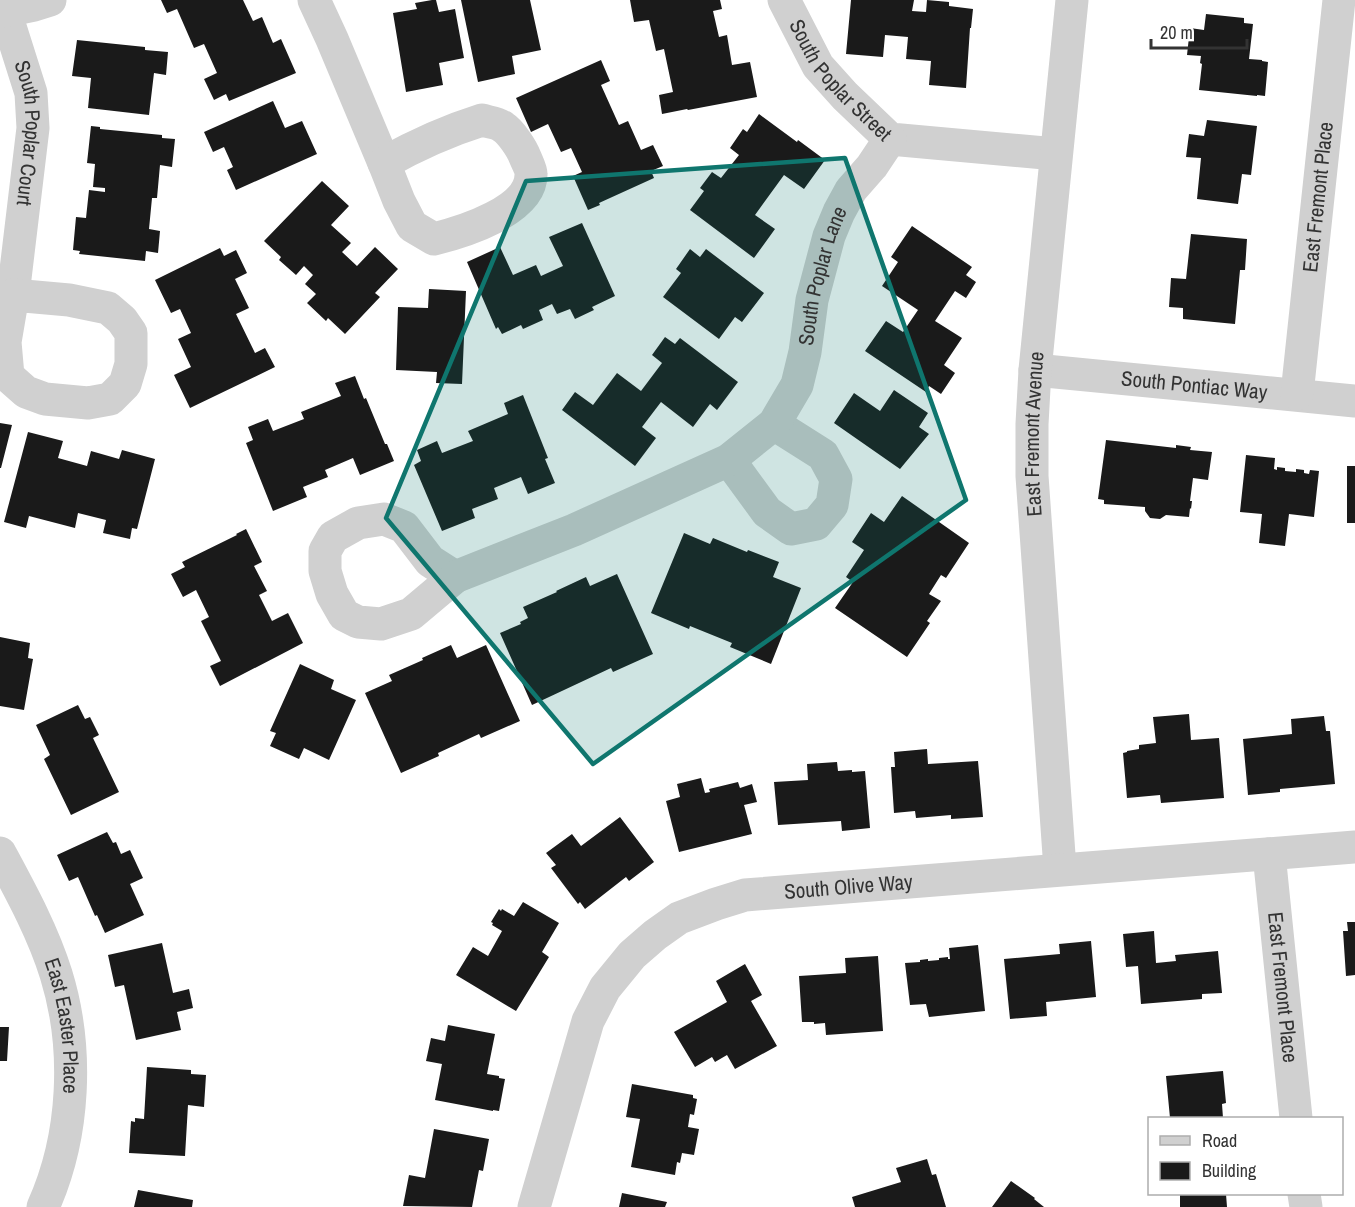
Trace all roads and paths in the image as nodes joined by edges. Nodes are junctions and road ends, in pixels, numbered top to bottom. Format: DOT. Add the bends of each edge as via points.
graph roads {
  1 [pos="50,0"];
  2 [pos="314,0"];
  3 [pos="784,0"];
  4 [pos="1072,0"];
  5 [pos="1339,0"];
  6 [pos="2,11"];
  7 [pos="890,139"];
  8 [pos="1056,154"];
  9 [pos="384,163"];
  10 [pos="13,295"];
  11 [pos="1035,370"];
  12 [pos="1297,394"];
  13 [pos="1355,401"];
  14 [pos="774,424"];
  15 [pos="729,460"];
  16 [pos="454,577"];
  17 [pos="1355,847"];
  18 [pos="0,853"];
  19 [pos="1269,854"];
  20 [pos="1060,869"];
  21 [pos="1296,1117"];
  22 [pos="42,1207"];
  23 [pos="534,1207"];
  1 -- 6 [label="street"];
  2 -- 9 [label="street"];
  3 -- 7 [label="street, South Poplar Street" via="818,66"];
  4 -- 8 [label="street, East Fremont Avenue"];
  5 -- 12 [label="street, East Fremont Place"];
  6 -- 10 [label="street, South Poplar Court" via="31,93 33,128"];
  7 -- 8 [label="street, South Poplar Street"];
  7 -- 14 [label="street, South Poplar Lane" via="851,190 839,213 812,300 797,385"];
  8 -- 11 [label="street, East Fremont Avenue"];
  11 -- 12 [label="street, South Pontiac Way"];
  11 -- 20 [label="street, East Fremont Avenue" via="1032,476"];
  12 -- 13 [label="street, South Pontiac Way"];
  14 -- 15 [label="street, South Poplar Lane"];
  14 -- 15 [label="street" via="823,454 836,479 832,505 816,524 791,529 767,512"];
  15 -- 16 [label="street, South Poplar Lane" via="574,530"];
  17 -- 19 [label="street, South Olive Way"];
  18 -- 22 [label="street, East Easter Place" via="43,936 66,1017 70,1090 64,1138"];
  19 -- 20 [label="street, South Olive Way"];
  19 -- 21 [label="street, East Fremont Place"];
  20 -- 23 [label="street, South Olive Way" via="745,895 679,918 632,955 604,988 588,1021"];
}
